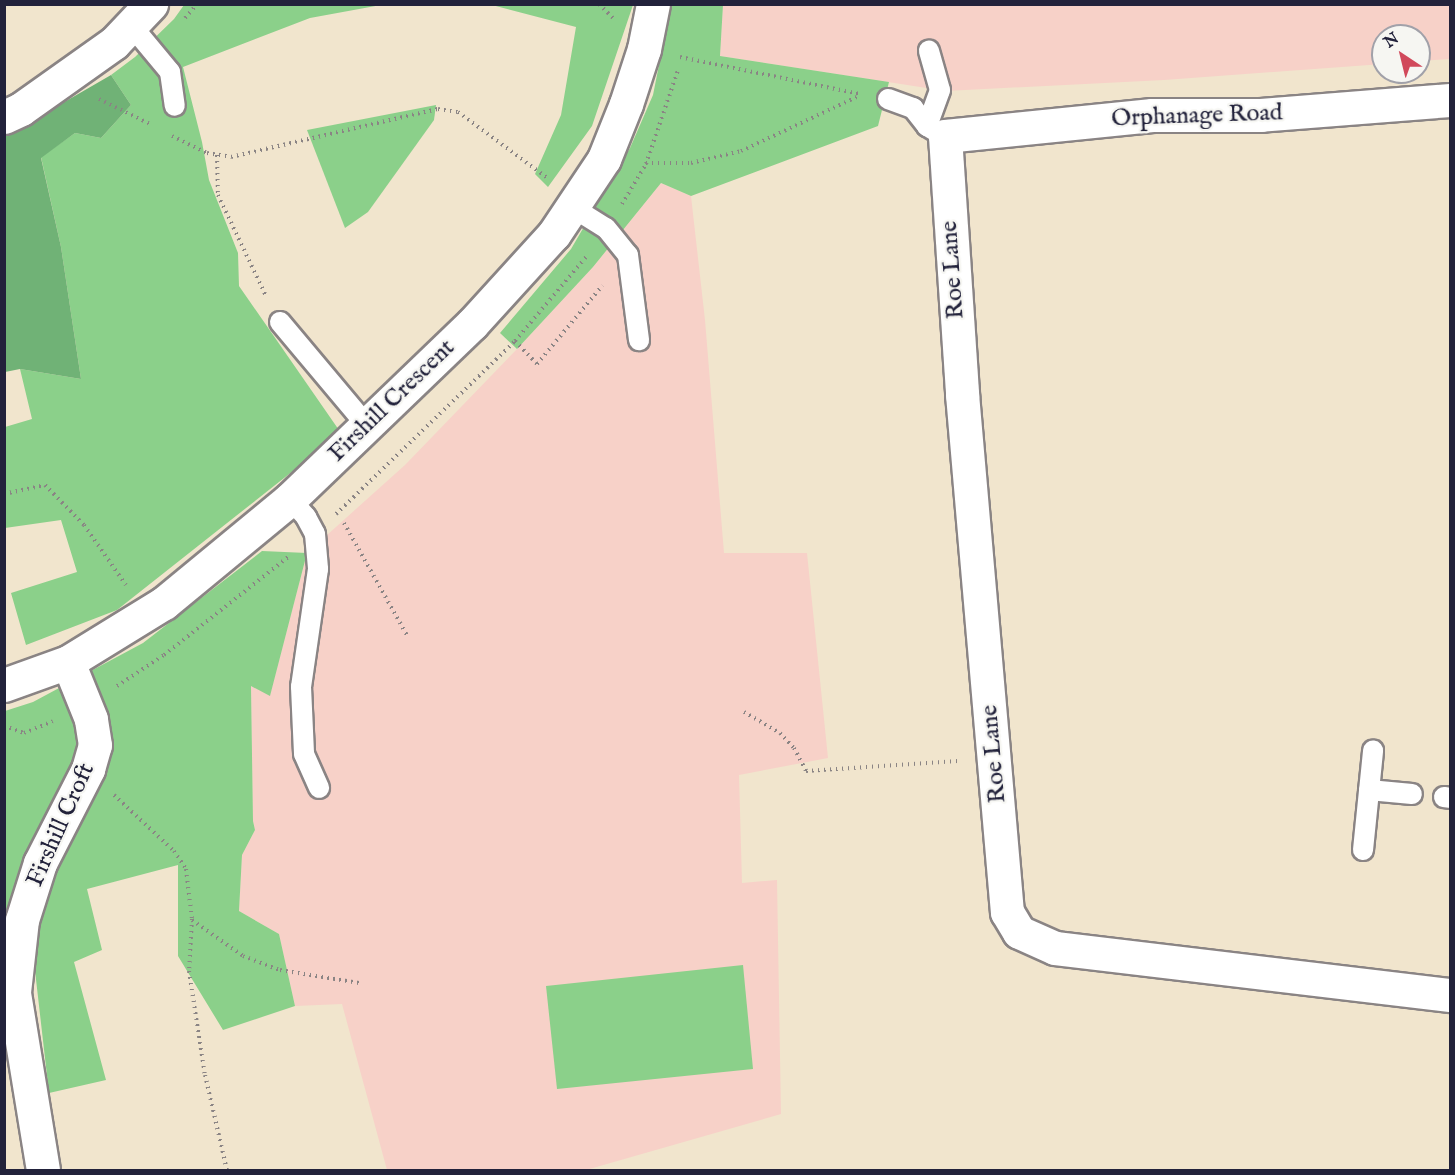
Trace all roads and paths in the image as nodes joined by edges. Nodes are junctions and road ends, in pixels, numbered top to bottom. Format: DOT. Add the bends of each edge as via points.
graph roads {
  1 [pos="653,4"];
  2 [pos="141,15"];
  3 [pos="644,50"];
  4 [pos="929,51"];
  5 [pos="74,72"];
  6 [pos="862,94"];
  7 [pos="888,99"];
  8 [pos="1450,100"];
  9 [pos="175,106"];
  10 [pos="4,117"];
  11 [pos="156,128"];
  12 [pos="936,131"];
  13 [pos="167,133"];
  14 [pos="217,155"];
  15 [pos="604,159"];
  16 [pos="574,203"];
  17 [pos="606,281"];
  18 [pos="280,322"];
  19 [pos="639,340"];
  20 [pos="516,341"];
  21 [pos="368,427"];
  22 [pos="4,494"];
  23 [pos="290,499"];
  24 [pos="336,513"];
  25 [pos="146,614"];
  26 [pos="408,637"];
  27 [pos="68,662"];
  28 [pos="4,686"];
  29 [pos="744,712"];
  30 [pos="1372,751"];
  31 [pos="995,758"];
  32 [pos="88,770"];
  33 [pos="319,788"];
  34 [pos="1369,790"];
  35 [pos="1412,794"];
  36 [pos="1363,850"];
  37 [pos="13,919"];
  38 [pos="192,919"];
  39 [pos="359,983"];
  40 [pos="1450,995"];
  41 [pos="43,1170"];
  42 [pos="227,1170"];
  1 -- 3 [label="street, Firshill Crescent"];
  2 -- 5 [label="street" via="114,43"];
  2 -- 9 [label="lane" via="170,72"];
  3 -- 6 [label="path"];
  3 -- 15 [label="street, Firshill Crescent"];
  4 -- 12 [label="lane" via="940,90"];
  5 -- 10 [label="street"];
  5 -- 11 [label="path" via="96,97"];
  6 -- 7 [label="path"];
  6 -- 15 [label="path" via="741,151 692,163 646,164"];
  7 -- 12 [label="lane" via="913,108"];
  8 -- 12 [label="street, Orphanage Road" via="1262,115 1152,115"];
  12 -- 31 [label="street, Roe Lane"];
  13 -- 14 [label="path"];
  14 -- 16 [label="path" via="231,157 438,109 458,112"];
  14 -- 18 [label="path" via="218,195"];
  15 -- 16 [label="street, Firshill Crescent"];
  16 -- 19 [label="lane" via="606,228 628,255"];
  16 -- 21 [label="street, Firshill Crescent" via="554,234 472,324"];
  17 -- 20 [label="path" via="537,364"];
  18 -- 21 [label="lane"];
  21 -- 23 [label="street, Firshill Crescent"];
  22 -- 25 [label="path" via="45,485 84,525"];
  23 -- 25 [label="street, Firshill Crescent"];
  23 -- 33 [label="lane" via="315,534 318,569 301,687 304,754"];
  24 -- 26 [label="path" via="351,531"];
  25 -- 27 [label="street, Firshill Crescent"];
  27 -- 28 [label="street, Firshill Crescent"];
  27 -- 32 [label="street, Firshill Croft" via="91,719 95,744"];
  29 -- 31 [label="path" via="780,733 794,748 806,771"];
  30 -- 34 [label="lane"];
  31 -- 40 [label="street, Roe Lane" via="1007,912 1019,932 1055,948"];
  32 -- 37 [label="street, Firshill Croft"];
  32 -- 38 [label="path" via="174,851 186,869"];
  34 -- 35 [label="lane"];
  34 -- 36 [label="lane"];
  37 -- 41 [label="street, Firshill Croft" via="14,993"];
  38 -- 39 [label="path" via="243,956 280,970"];
  38 -- 42 [label="path" via="189,970 205,1075"];
}
